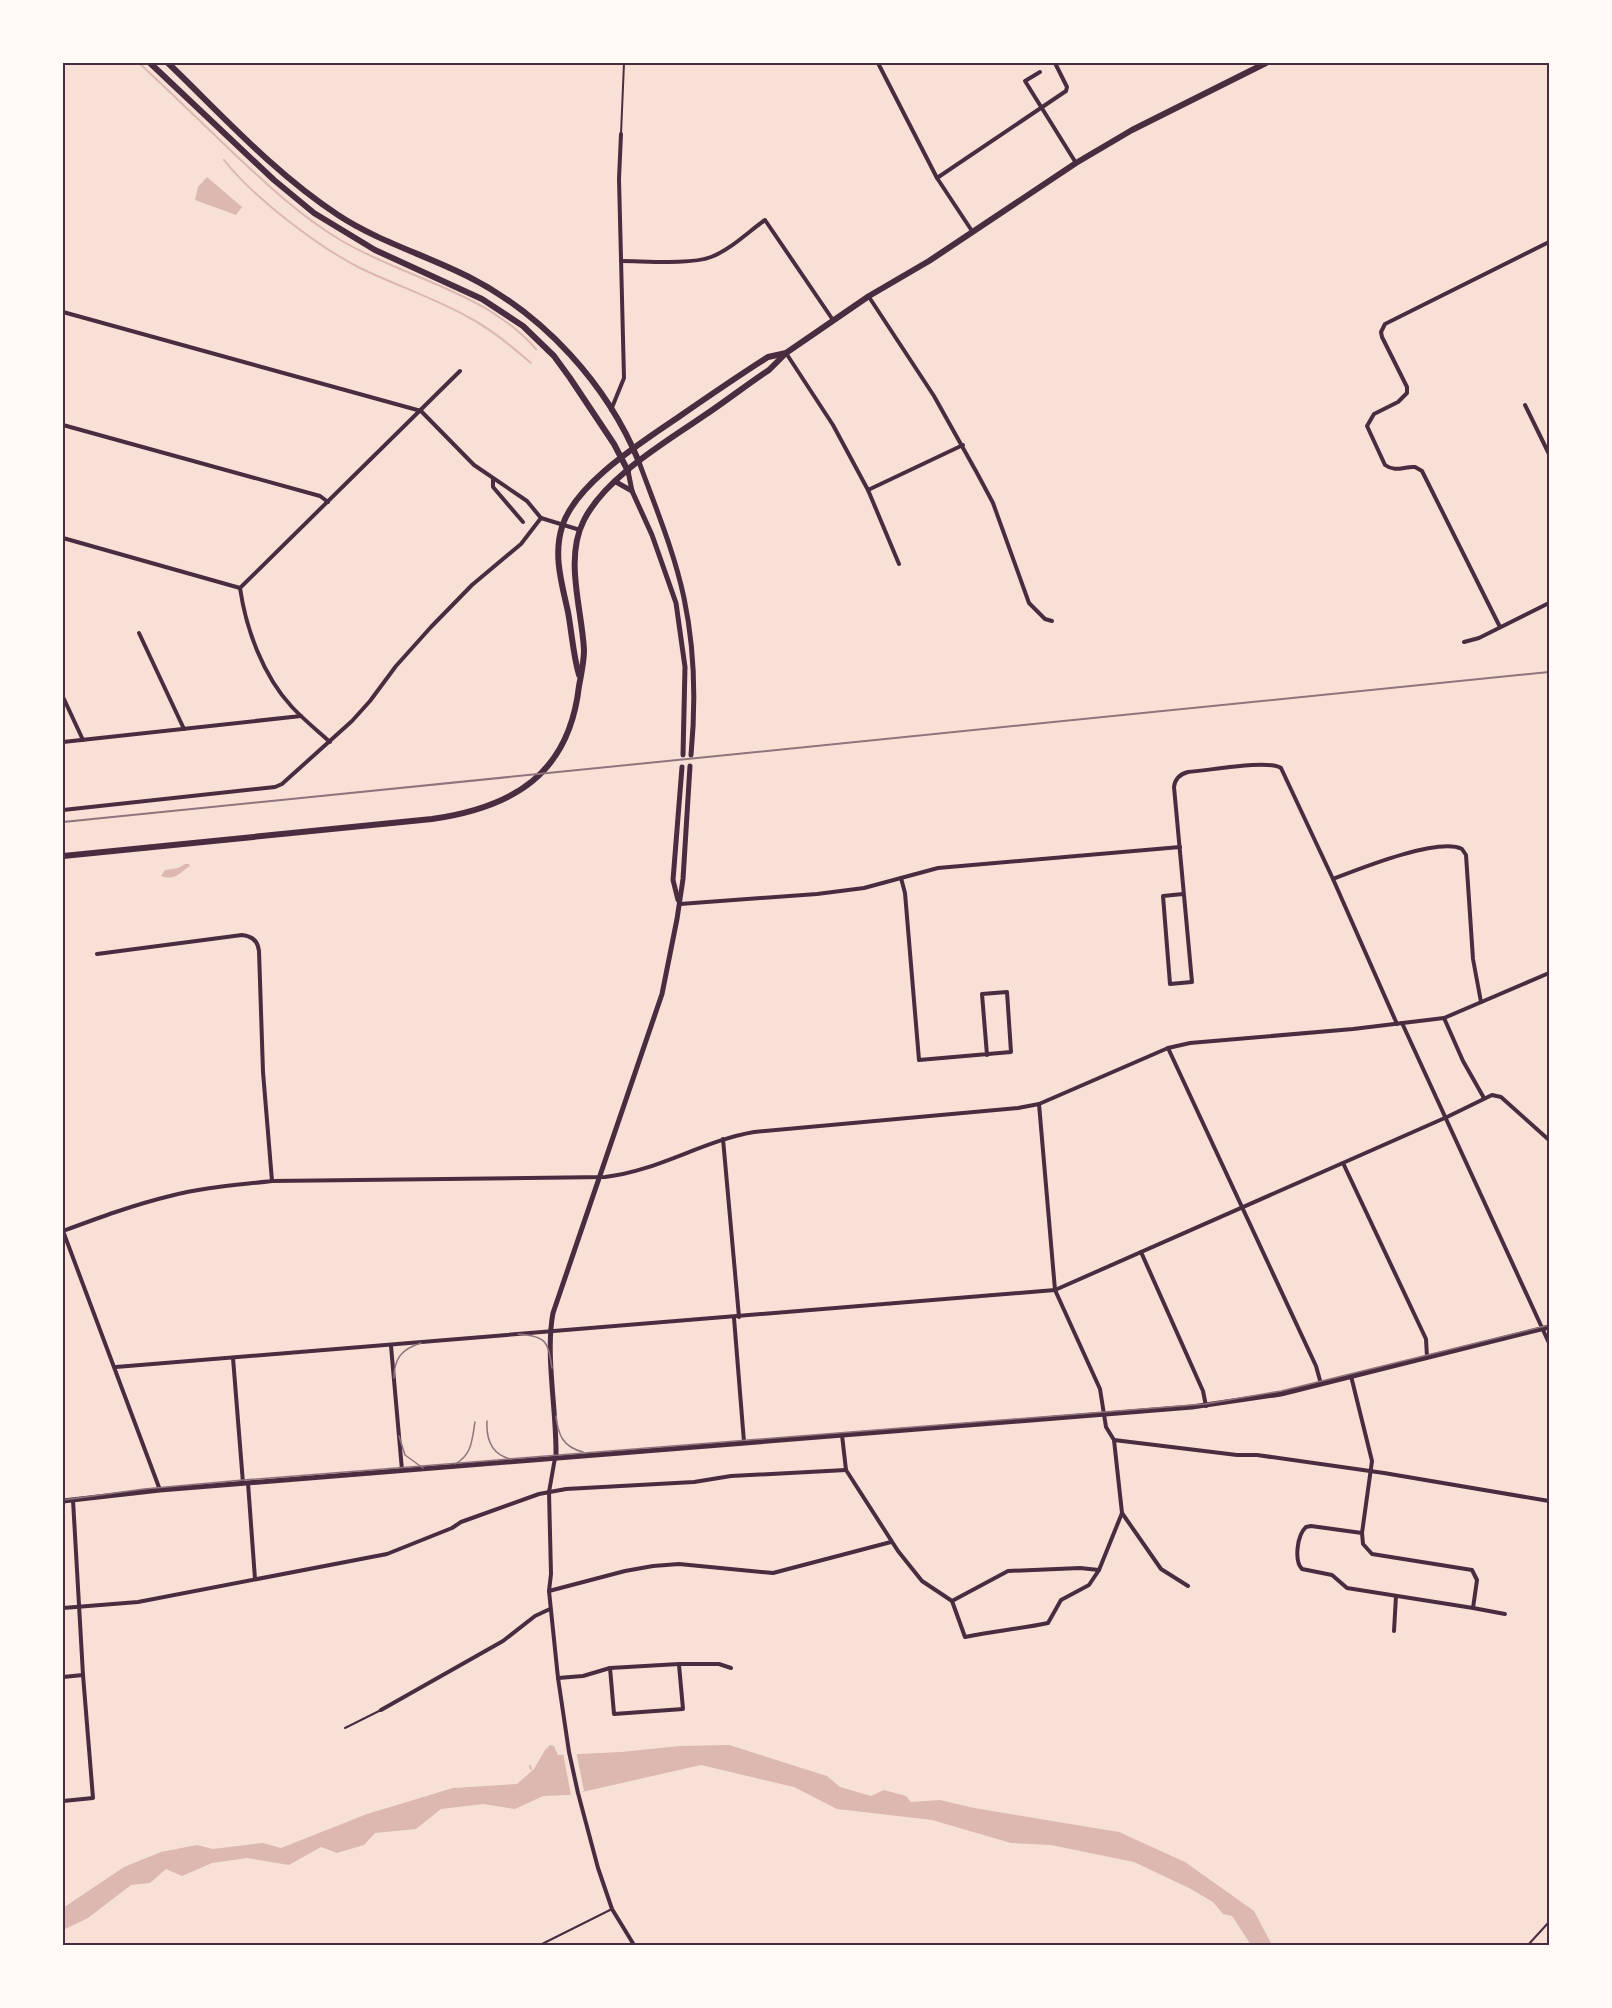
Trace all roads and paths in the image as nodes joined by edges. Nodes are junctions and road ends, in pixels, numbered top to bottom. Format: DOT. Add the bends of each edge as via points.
graph roads {
  1 [pos="150,63"];
  2 [pos="168,63"];
  3 [pos="624,63"];
  4 [pos="878,63"];
  5 [pos="1055,63"];
  6 [pos="1266,63"];
  7 [pos="1040,72"];
  8 [pos="1041,108"];
  9 [pos="621,134"];
  10 [pos="1076,163"];
  11 [pos="937,178"];
  12 [pos="972,231"];
  13 [pos="1549,242"];
  14 [pos="621,261"];
  15 [pos="868,296"];
  16 [pos="63,312"];
  17 [pos="833,320"];
  18 [pos="786,353"];
  19 [pos="460,371"];
  20 [pos="1525,405"];
  21 [pos="611,410"];
  22 [pos="421,411"];
  23 [pos="63,424"];
  24 [pos="963,445"];
  25 [pos="633,448"];
  26 [pos="1549,454"];
  27 [pos="621,458"];
  28 [pos="639,462"];
  29 [pos="628,471"];
  30 [pos="493,479"];
  31 [pos="616,482"];
  32 [pos="632,490"];
  33 [pos="868,490"];
  34 [pos="328,502"];
  35 [pos="542,518"];
  36 [pos="524,522"];
  37 [pos="562,524"];
  38 [pos="580,530"];
  39 [pos="63,538"];
  40 [pos="899,564"];
  41 [pos="240,588"];
  42 [pos="1549,603"];
  43 [pos="1052,621"];
  44 [pos="1500,627"];
  45 [pos="139,633"];
  46 [pos="1464,642"];
  47 [pos="580,679"];
  48 [pos="63,697"];
  49 [pos="301,716"];
  50 [pos="184,729"];
  51 [pos="83,740"];
  52 [pos="63,742"];
  53 [pos="330,742"];
  54 [pos="691,755"];
  55 [pos="683,756"];
  56 [pos="690,766"];
  57 [pos="682,767"];
  58 [pos="63,810"];
  59 [pos="1179,847"];
  60 [pos="63,856"];
  61 [pos="900,878"];
  62 [pos="1333,879"];
  63 [pos="1184,894"];
  64 [pos="680,904"];
  65 [pos="97,954"];
  66 [pos="1549,974"];
  67 [pos="1481,1002"];
  68 [pos="1444,1018"];
  69 [pos="1400,1024"];
  70 [pos="1168,1048"];
  71 [pos="987,1055"];
  72 [pos="1484,1099"];
  73 [pos="1039,1104"];
  74 [pos="1447,1118"];
  75 [pos="723,1139"];
  76 [pos="1549,1140"];
  77 [pos="1343,1163"];
  78 [pos="600,1178"];
  79 [pos="272,1181"];
  80 [pos="1241,1207"];
  81 [pos="63,1231"];
  82 [pos="1141,1252"];
  83 [pos="1055,1290"];
  84 [pos="736,1318"];
  85 [pos="1546,1328"];
  86 [pos="551,1333"];
  87 [pos="1549,1343"];
  88 [pos="391,1346"];
  89 [pos="1427,1357"];
  90 [pos="233,1358"];
  91 [pos="116,1367"];
  92 [pos="1351,1376"];
  93 [pos="1321,1384"];
  94 [pos="1206,1406"];
  95 [pos="1104,1413"];
  96 [pos="842,1434"];
  97 [pos="1114,1440"];
  98 [pos="744,1442"];
  99 [pos="556,1457"];
  100 [pos="402,1470"];
  101 [pos="846,1470"];
  102 [pos="1371,1472"];
  103 [pos="246,1483"];
  104 [pos="160,1490"];
  105 [pos="549,1492"];
  106 [pos="73,1500"];
  107 [pos="63,1501"];
  108 [pos="1549,1501"];
  109 [pos="1122,1513"];
  110 [pos="1362,1533"];
  111 [pos="891,1542"];
  112 [pos="1099,1570"];
  113 [pos="255,1580"];
  114 [pos="1188,1586"];
  115 [pos="549,1591"];
  116 [pos="1396,1596"];
  117 [pos="952,1601"];
  118 [pos="78,1606"];
  119 [pos="63,1608"];
  120 [pos="1473,1608"];
  121 [pos="550,1609"];
  122 [pos="1505,1614"];
  123 [pos="1394,1630"];
  124 [pos="679,1664"];
  125 [pos="610,1668"];
  126 [pos="731,1668"];
  127 [pos="83,1675"];
  128 [pos="63,1677"];
  129 [pos="558,1678"];
  130 [pos="381,1710"];
  131 [pos="345,1728"];
  132 [pos="63,1801"];
  133 [pos="612,1909"];
  134 [pos="1549,1923"];
  135 [pos="540,1945"];
  136 [pos="634,1945"];
  137 [pos="1528,1945"];
  1 -- 27 [label="main road" via="273,180 314,213 375,250 482,298 523,326 565,370"];
  2 -- 21 [label="main road" via="282,172 321,203 380,238 468,276 530,316 563,348"];
  3 -- 9 [label="lane"];
  4 -- 11 [label="street"];
  5 -- 8 [label="street" via="1066,91"];
  6 -- 10 [label="main road" via="1132,130"];
  7 -- 8 [label="street" via="1024,80"];
  8 -- 10 [label="street"];
  8 -- 11 [label="street"];
  9 -- 14 [label="street"];
  10 -- 12 [label="main road"];
  11 -- 12 [label="street"];
  12 -- 15 [label="main road"];
  13 -- 44 [label="street" via="1385,324 1382,337 1407,393 1374,414 1367,426 1389,468 1415,467 1422,471"];
  14 -- 17 [label="street" via="710,257 765,220"];
  14 -- 21 [label="street" via="624,378"];
  15 -- 17 [label="main road"];
  15 -- 24 [label="street"];
  16 -- 22 [label="street"];
  17 -- 18 [label="main road"];
  18 -- 25 [label="main road" via="768,357"];
  18 -- 28 [label="main road" via="769,370"];
  18 -- 33 [label="street" via="833,425"];
  19 -- 22 [label="street"];
  20 -- 26 [label="street"];
  21 -- 25 [label="main road"];
  22 -- 30 [label="street"];
  22 -- 34 [label="street"];
  23 -- 34 [label="street" via="320,496"];
  24 -- 33 [label="street"];
  24 -- 43 [label="street" via="993,503 1029,603"];
  25 -- 27 [label="main road"];
  25 -- 28 [label="main road"];
  27 -- 29 [label="main road"];
  27 -- 37 [label="main road" via="590,485"];
  28 -- 29 [label="main road"];
  28 -- 54 [label="main road" via="684,598 693,667"];
  29 -- 31 [label="main road"];
  29 -- 32 [label="main road"];
  30 -- 35 [label="street" via="527,501"];
  30 -- 36 [label="street" via="493,487"];
  31 -- 32 [label="main road"];
  31 -- 38 [label="main road" via="591,509"];
  32 -- 55 [label="main road" via="676,603 685,667"];
  33 -- 40 [label="street"];
  34 -- 41 [label="street"];
  35 -- 37 [label="street"];
  35 -- 53 [label="street" via="521,544 472,585 432,627"];
  37 -- 38 [label="street"];
  37 -- 47 [label="main road" via="558,563"];
  38 -- 47 [label="main road" via="575,560 584,653"];
  39 -- 41 [label="street"];
  41 -- 49 [label="street" via="264,666"];
  42 -- 44 [label="street"];
  44 -- 46 [label="street"];
  45 -- 50 [label="street"];
  47 -- 60 [label="main road" via="572,723 552,762 516,794 474,812"];
  48 -- 51 [label="street"];
  49 -- 50 [label="street"];
  49 -- 53 [label="street"];
  50 -- 51 [label="street"];
  51 -- 52 [label="street"];
  53 -- 58 [label="street" via="275,787"];
  56 -- 64 [label="main road"];
  57 -- 64 [label="main road" via="673,880"];
  59 -- 61 [label="street" via="938,868"];
  59 -- 62 [label="street" via="1174,787 1178,777 1271,764 1281,768"];
  59 -- 63 [label="street"];
  61 -- 64 [label="street" via="864,888 817,894"];
  61 -- 71 [label="street" via="905,893 919,1060"];
  62 -- 67 [label="street" via="1415,852 1451,846 1462,849 1466,855 1473,959"];
  62 -- 69 [label="street"];
  63 -- 63 [label="street" via="1163,896 1170,984 1192,982"];
  64 -- 78 [label="main road" via="659,1005"];
  65 -- 79 [label="street" via="242,935 255,940 260,951 263,1072"];
  66 -- 67 [label="street"];
  67 -- 68 [label="street"];
  68 -- 69 [label="street"];
  68 -- 72 [label="street"];
  69 -- 70 [label="street"];
  69 -- 74 [label="street"];
  70 -- 73 [label="street"];
  70 -- 80 [label="street"];
  71 -- 71 [label="street" via="1011,1052 1007,992 982,994"];
  72 -- 74 [label="street"];
  72 -- 76 [label="street" via="1492,1095 1501,1097"];
  73 -- 75 [label="street" via="754,1132"];
  73 -- 83 [label="street"];
  74 -- 77 [label="street"];
  74 -- 85 [label="street"];
  75 -- 78 [label="street" via="654,1166"];
  75 -- 84 [label="street"];
  77 -- 80 [label="street"];
  77 -- 89 [label="street" via="1426,1339"];
  78 -- 79 [label="street"];
  78 -- 86 [label="main road" via="553,1312"];
  79 -- 81 [label="street" via="172,1195"];
  80 -- 82 [label="street"];
  80 -- 93 [label="street"];
  81 -- 91 [label="street"];
  82 -- 83 [label="street"];
  82 -- 94 [label="street" via="1203,1391"];
  83 -- 84 [label="street"];
  83 -- 95 [label="street" via="1100,1389"];
  84 -- 86 [label="street"];
  84 -- 98 [label="street"];
  85 -- 87 [label="street"];
  85 -- 89 [label="main road"];
  86 -- 88 [label="street"];
  86 -- 99 [label="main road"];
  88 -- 90 [label="street"];
  88 -- 100 [label="street"];
  89 -- 92 [label="main road"];
  90 -- 91 [label="street"];
  90 -- 103 [label="street"];
  91 -- 104 [label="street"];
  92 -- 93 [label="main road"];
  92 -- 102 [label="street" via="1372,1461"];
  93 -- 94 [label="main road"];
  94 -- 95 [label="main road"];
  95 -- 96 [label="main road"];
  95 -- 97 [label="street" via="1107,1432"];
  96 -- 98 [label="main road"];
  96 -- 101 [label="street"];
  97 -- 102 [label="street"];
  97 -- 109 [label="street"];
  98 -- 99 [label="main road"];
  99 -- 100 [label="main road"];
  99 -- 105 [label="street"];
  100 -- 103 [label="main road"];
  101 -- 105 [label="street"];
  101 -- 111 [label="street"];
  102 -- 108 [label="street"];
  102 -- 110 [label="street"];
  103 -- 104 [label="main road"];
  103 -- 113 [label="street"];
  104 -- 106 [label="main road"];
  105 -- 113 [label="street" via="461,1522 387,1554"];
  105 -- 115 [label="street"];
  106 -- 107 [label="main road"];
  106 -- 118 [label="street"];
  109 -- 112 [label="street"];
  109 -- 114 [label="street" via="1161,1569"];
  110 -- 116 [label="street" via="1306,1527 1300,1534 1298,1565 1304,1570 1332,1575 1347,1588"];
  110 -- 120 [label="street" via="1363,1545 1372,1554 1472,1570 1477,1580"];
  111 -- 115 [label="street" via="774,1574 679,1564 625,1571"];
  111 -- 117 [label="street" via="922,1581"];
  112 -- 117 [label="street" via="1008,1571"];
  112 -- 117 [label="street" via="1089,1586 1061,1600 1048,1623 1025,1628 965,1637"];
  113 -- 118 [label="street" via="138,1602"];
  115 -- 121 [label="street"];
  116 -- 120 [label="street"];
  116 -- 123 [label="street"];
  118 -- 119 [label="street"];
  118 -- 127 [label="street"];
  120 -- 122 [label="street"];
  121 -- 129 [label="street"];
  121 -- 130 [label="street" via="503,1641"];
  124 -- 125 [label="street"];
  124 -- 125 [label="street" via="683,1709 615,1714"];
  124 -- 126 [label="street" via="719,1664"];
  125 -- 129 [label="street"];
  127 -- 128 [label="street"];
  127 -- 132 [label="street" via="93,1798"];
  129 -- 133 [label="street" via="578,1793"];
  130 -- 131 [label="lane"];
  133 -- 135 [label="lane"];
  133 -- 136 [label="street"];
  134 -- 137 [label="lane"];
}
